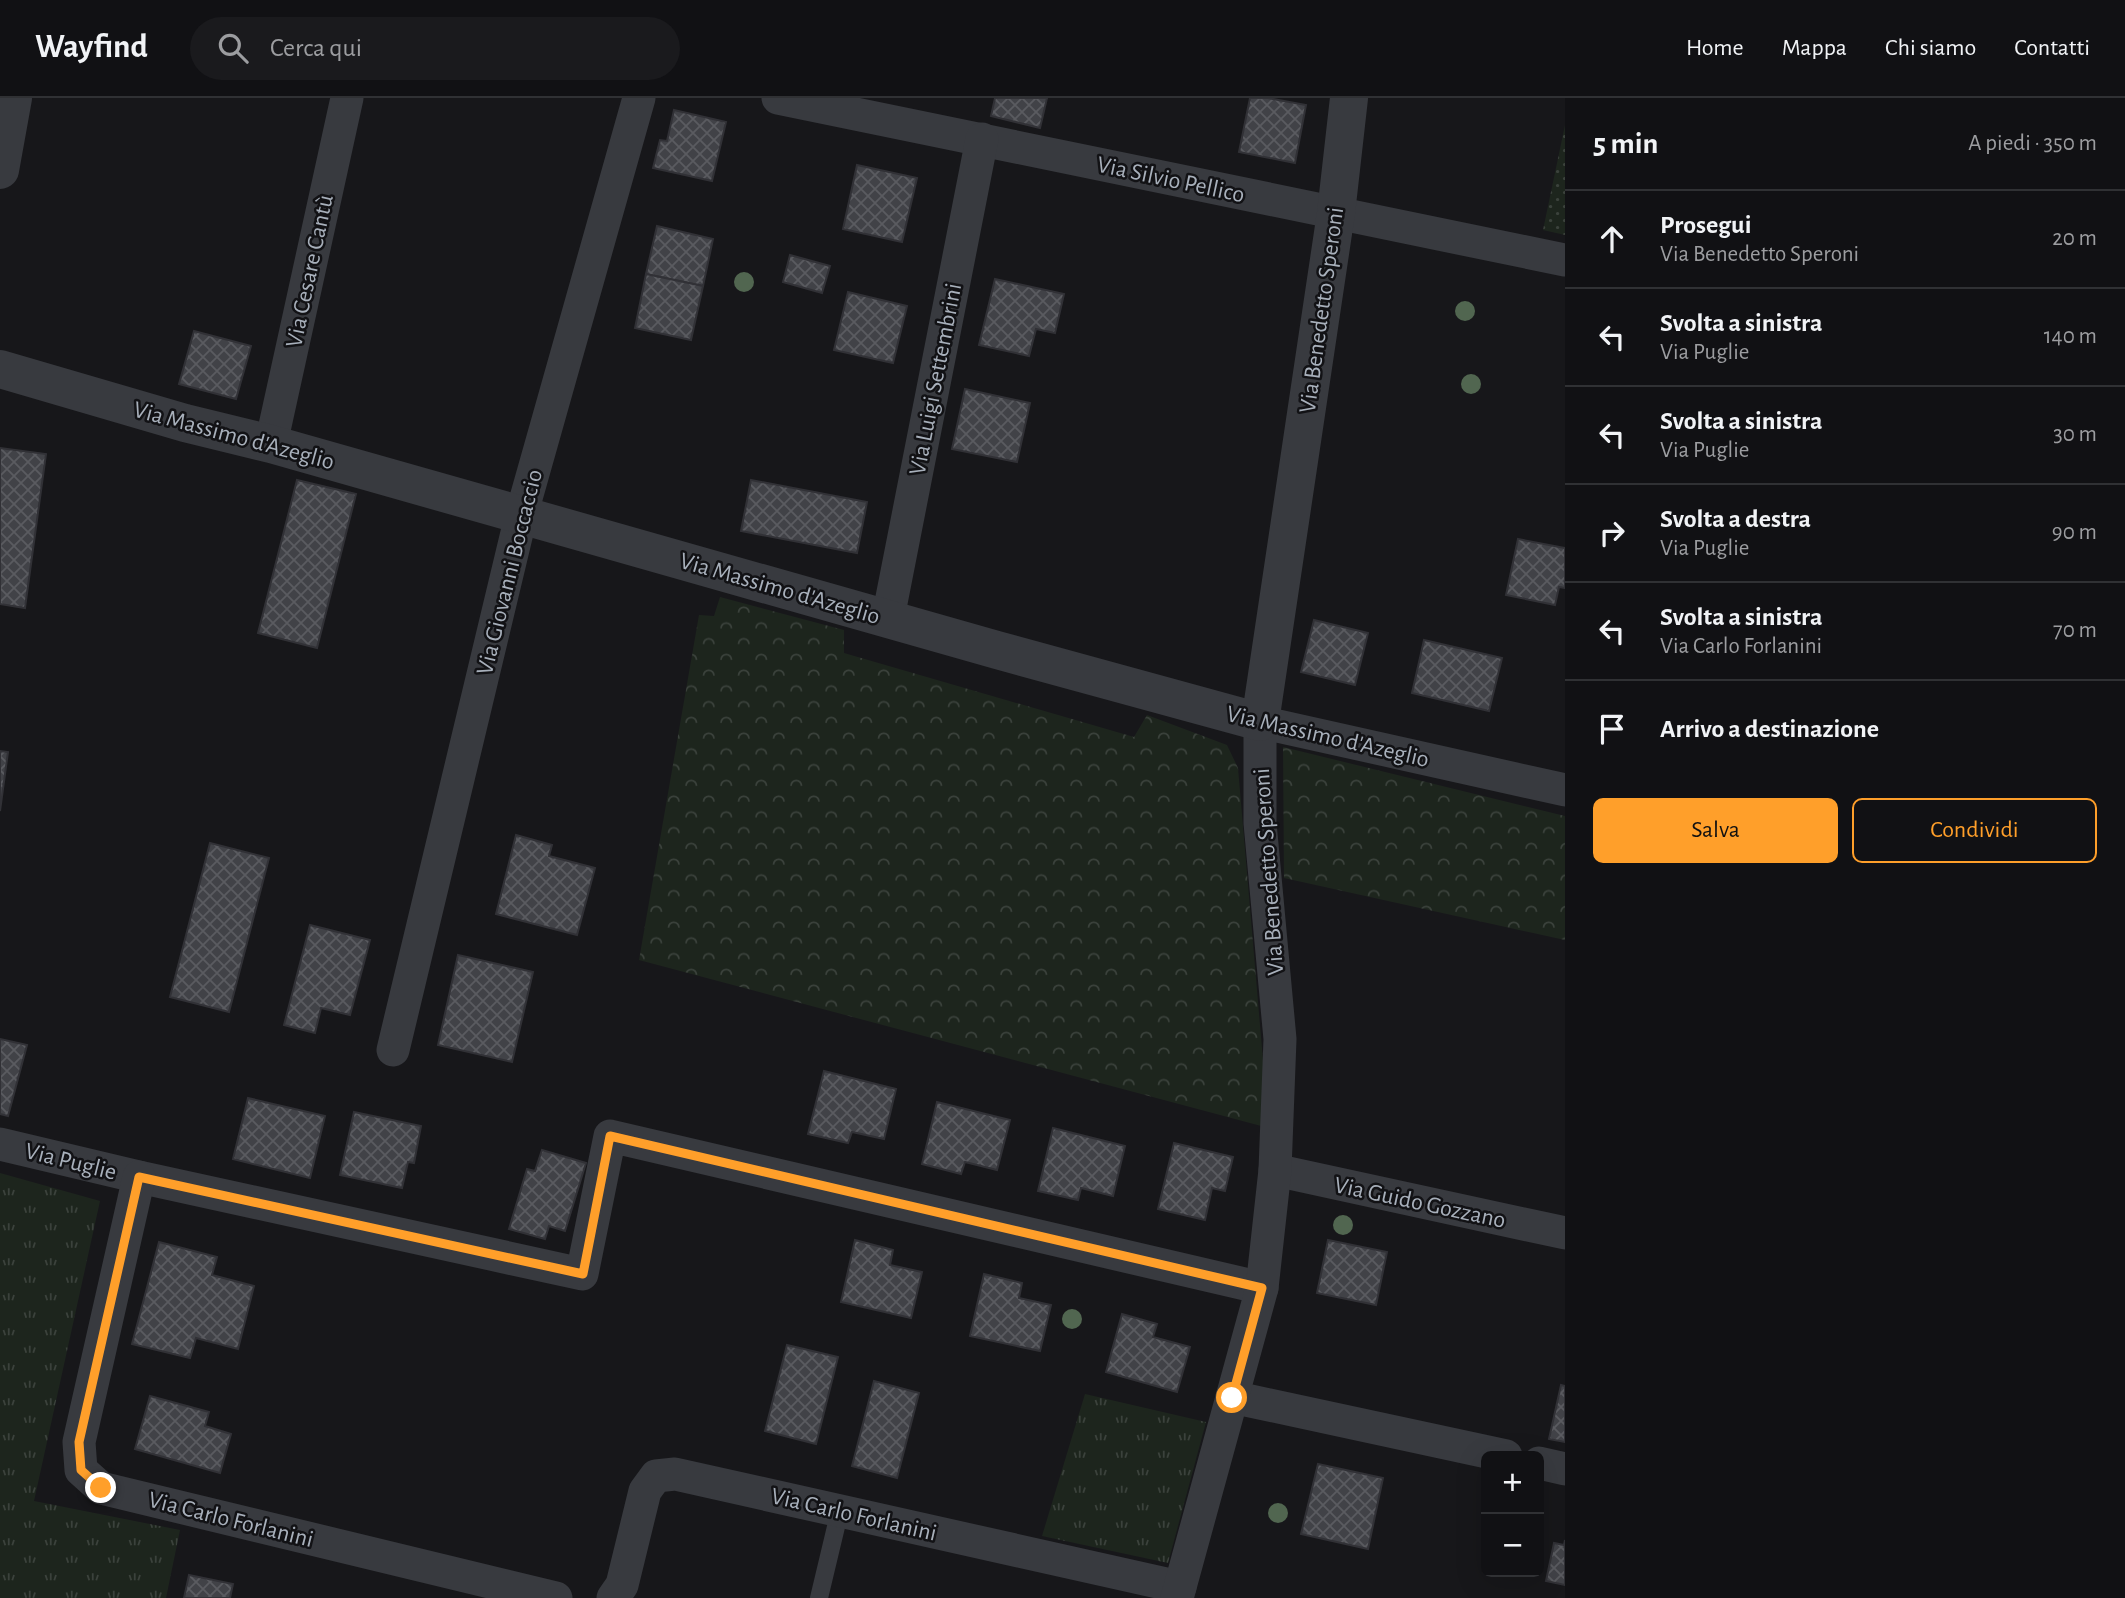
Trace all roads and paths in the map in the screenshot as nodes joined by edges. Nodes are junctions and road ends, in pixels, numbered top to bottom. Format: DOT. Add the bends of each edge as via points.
graph roads {
  1 [pos="13,98"];
  2 [pos="347,98"];
  3 [pos="639,98"];
  4 [pos="778,98"];
  5 [pos="1349,98"];
  6 [pos="982,139"];
  7 [pos="0,170"];
  8 [pos="1336,214"];
  9 [pos="1565,260"];
  10 [pos="0,369"];
  11 [pos="271,444"];
  12 [pos="521,516"];
  13 [pos="888,618"];
  14 [pos="1260,722"];
  15 [pos="1565,790"];
  16 [pos="393,1050"];
  17 [pos="0,1144"];
  18 [pos="1275,1170"];
  19 [pos="139,1177"];
  20 [pos="1565,1233"];
  21 [pos="1262,1288"];
  22 [pos="1232,1398"];
  23 [pos="1482,1451"];
  24 [pos="1544,1464"];
  25 [pos="1565,1469"];
  26 [pos="840,1510"];
  27 [pos="1178,1592"];
  28 [pos="556,1598"];
  29 [pos="613,1598"];
  30 [pos="819,1598"];
  1 -- 7 [label="street"];
  2 -- 11 [label="street, Via Cesare Cantù"];
  3 -- 12 [label="street, Via Giovanni Boccaccio"];
  4 -- 6 [label="street, Via Silvio Pellico"];
  5 -- 8 [label="street, Via Benedetto Speroni"];
  6 -- 8 [label="street, Via Silvio Pellico"];
  6 -- 13 [label="street, Via Luigi Settembrini"];
  8 -- 9 [label="street, Via Silvio Pellico"];
  8 -- 14 [label="street, Via Benedetto Speroni"];
  10 -- 11 [label="street, Via Massimo d'Azeglio"];
  11 -- 12 [label="street, Via Massimo d'Azeglio"];
  12 -- 13 [label="street, Via Massimo d'Azeglio"];
  12 -- 16 [label="street, Via Giovanni Boccaccio"];
  13 -- 14 [label="street, Via Massimo d'Azeglio"];
  14 -- 15 [label="street, Via Massimo d'Azeglio"];
  14 -- 18 [label="street, Via Benedetto Speroni" via="1260,823 1280,1039"];
  17 -- 19 [label="street, Via Puglie"];
  18 -- 20 [label="street, Via Guido Gozzano"];
  18 -- 21 [label="street, Via Benedetto Speroni"];
  19 -- 21 [label="street, Via Puglie" via="583,1274 610,1136"];
  19 -- 28 [label="street, Via Carlo Forlanini" via="79,1442 81,1470 101,1488"];
  21 -- 22 [label="street, Via Benedetto Speroni"];
  22 -- 23 [label="street"];
  22 -- 27 [label="street, Via Benedetto Speroni"];
  24 -- 25 [label="street"];
  26 -- 27 [label="street, Via Carlo Forlanini"];
  26 -- 29 [label="street, Via Carlo Forlanini" via="675,1474 656,1476 645,1491 622,1585"];
  26 -- 30 [label="lane"];
}
